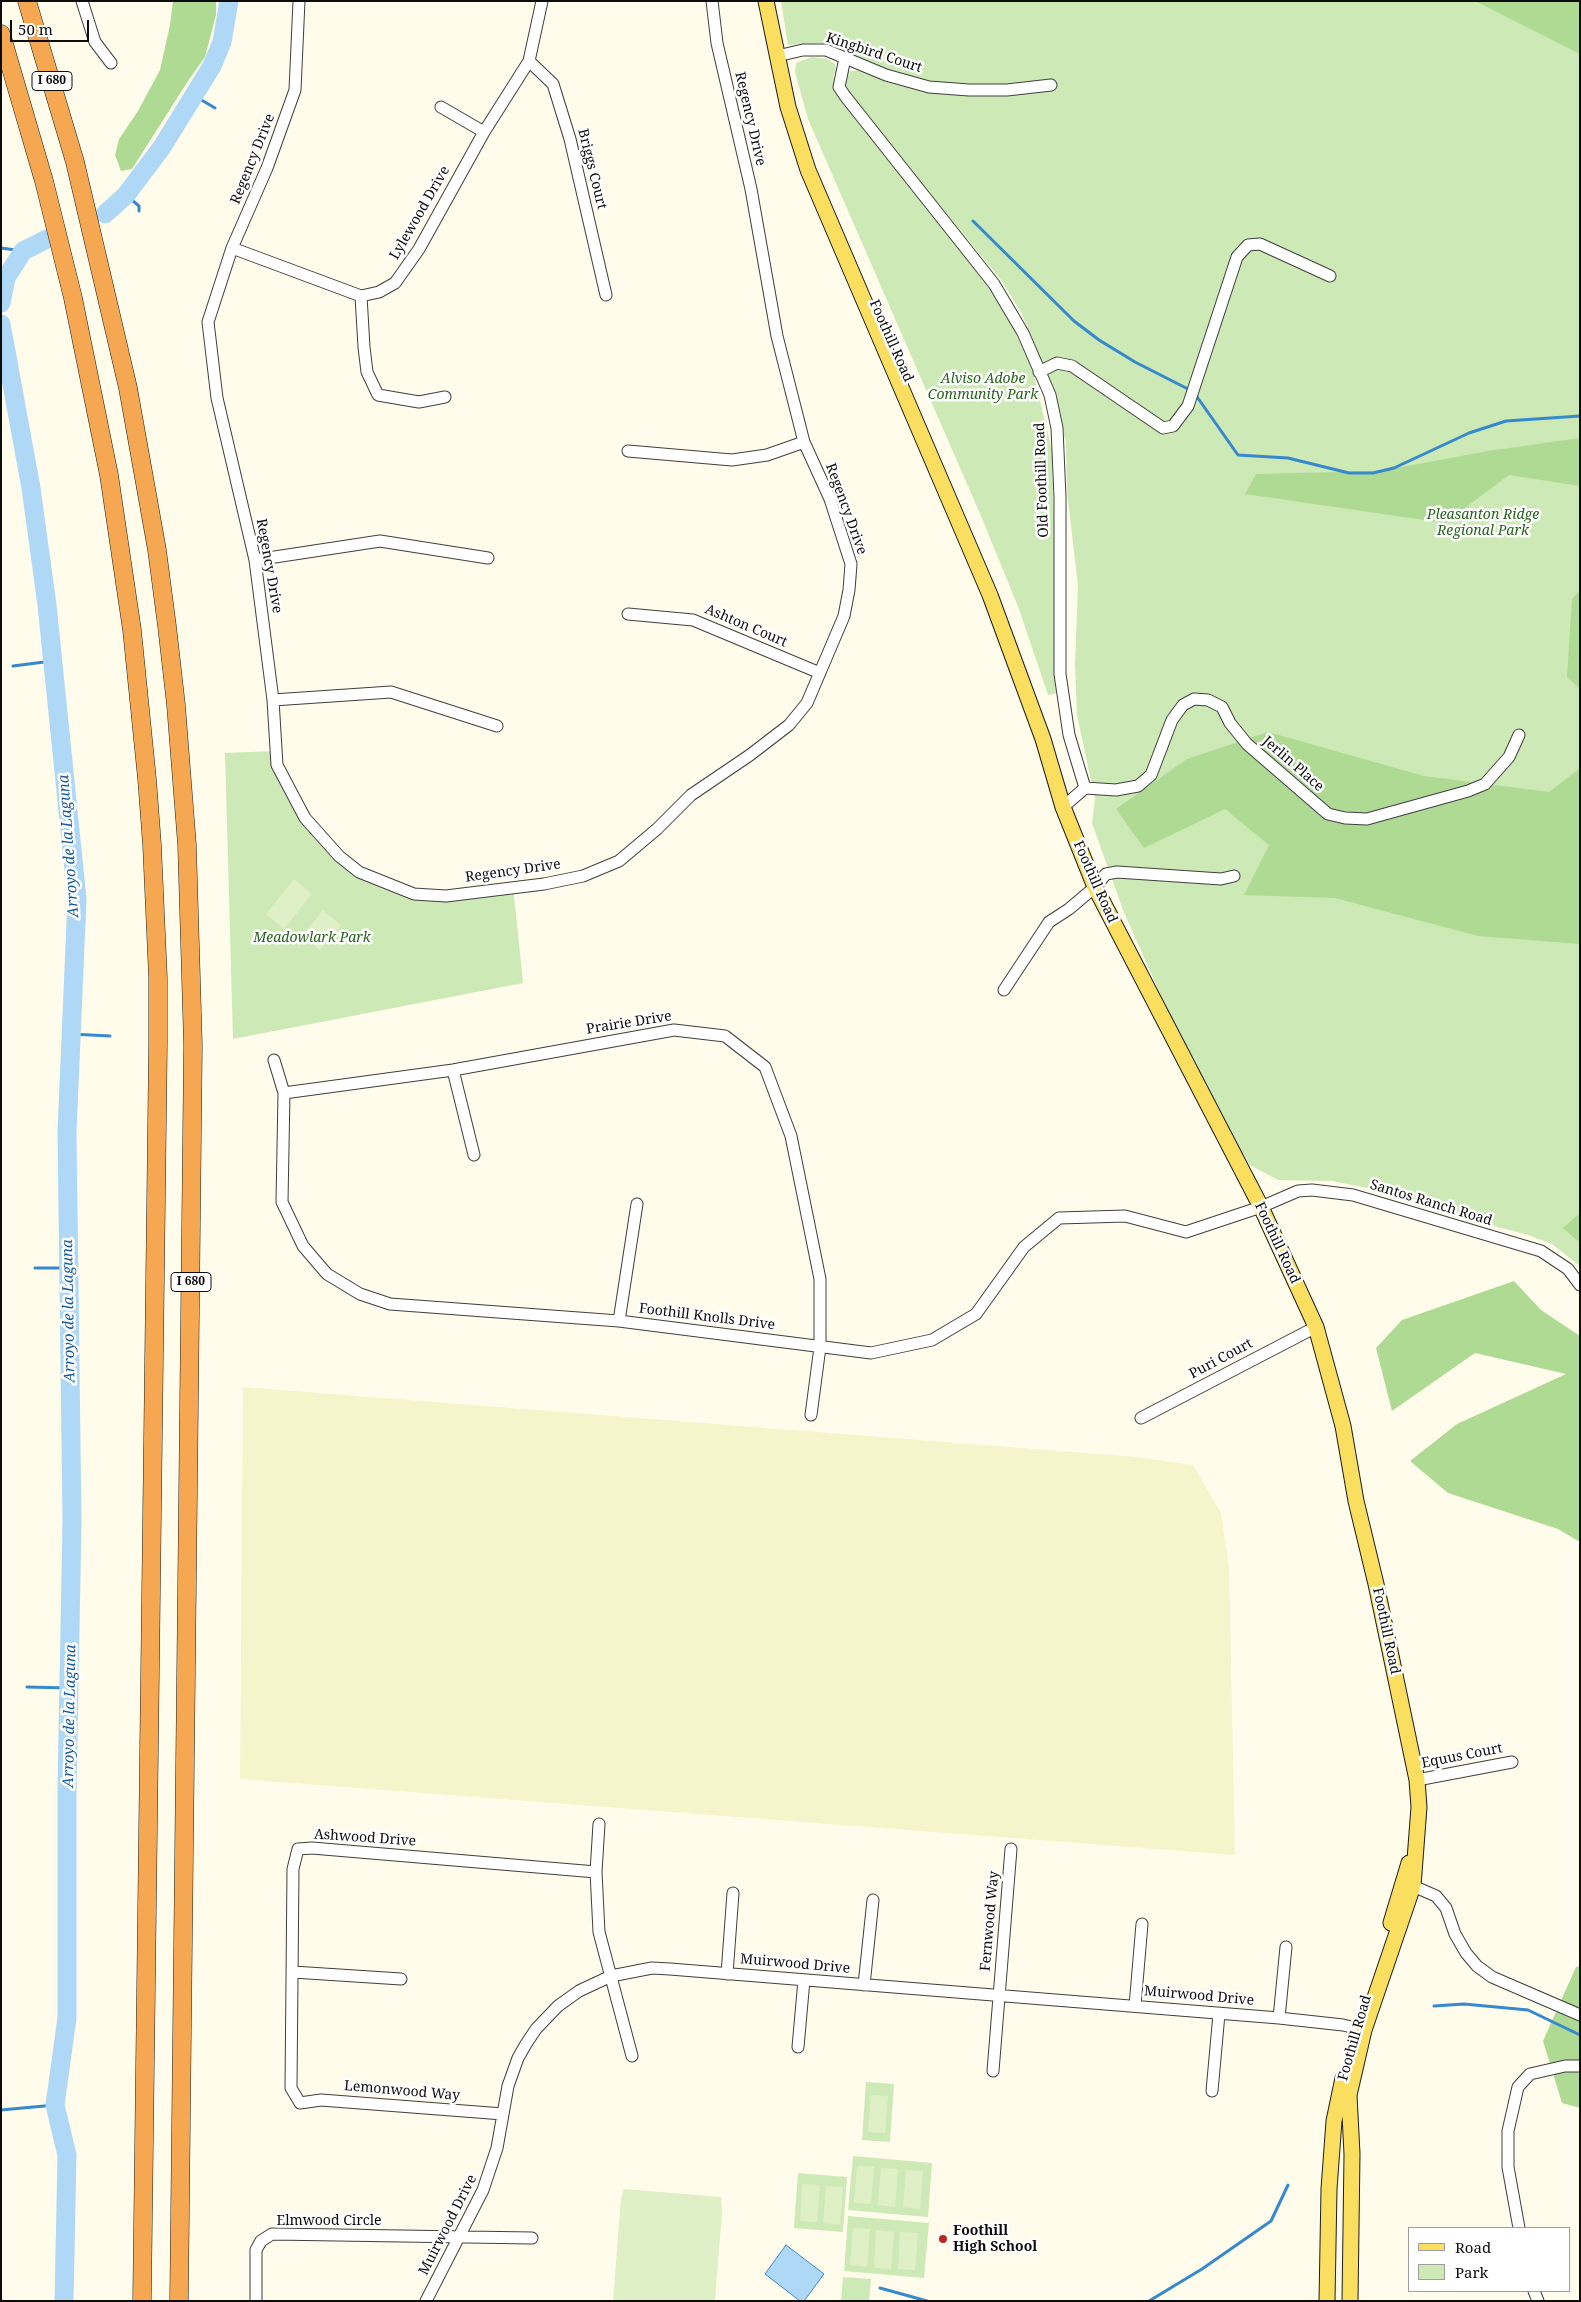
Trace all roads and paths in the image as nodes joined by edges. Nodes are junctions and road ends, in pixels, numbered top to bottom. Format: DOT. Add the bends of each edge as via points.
graph roads {
  1 [pos="27,1"];
  2 [pos="82,1"];
  3 [pos="299,1"];
  4 [pos="542,1"];
  5 [pos="712,1"];
  6 [pos="766,1"];
  7 [pos="1,34"];
  8 [pos="777,56"];
  9 [pos="845,58"];
  10 [pos="529,62"];
  11 [pos="112,63"];
  12 [pos="1051,85"];
  13 [pos="441,107"];
  14 [pos="484,132"];
  15 [pos="232,248"];
  16 [pos="1330,276"];
  17 [pos="606,295"];
  18 [pos="361,296"];
  19 [pos="1039,372"];
  20 [pos="445,398"];
  21 [pos="804,442"];
  22 [pos="628,451"];
  23 [pos="488,558"];
  24 [pos="255,560"];
  25 [pos="628,614"];
  26 [pos="820,673"];
  27 [pos="273,700"];
  28 [pos="497,726"];
  29 [pos="1519,735"];
  30 [pos="1085,788"];
  31 [pos="1063,807"];
  32 [pos="1234,876"];
  33 [pos="1095,887"];
  34 [pos="1004,990"];
  35 [pos="274,1060"];
  36 [pos="453,1070"];
  37 [pos="284,1093"];
  38 [pos="474,1155"];
  39 [pos="637,1204"];
  40 [pos="1261,1207"];
  41 [pos="1580,1285"];
  42 [pos="619,1321"];
  43 [pos="1316,1327"];
  44 [pos="820,1347"];
  45 [pos="811,1415"];
  46 [pos="1141,1418"];
  47 [pos="1512,1762"];
  48 [pos="1418,1780"];
  49 [pos="599,1824"];
  50 [pos="1011,1849"];
  51 [pos="596,1872"];
  52 [pos="1413,1886"];
  53 [pos="733,1893"];
  54 [pos="873,1900"];
  55 [pos="1142,1924"];
  56 [pos="1286,1947"];
  57 [pos="293,1972"];
  58 [pos="727,1974"];
  59 [pos="611,1976"];
  60 [pos="401,1979"];
  61 [pos="804,1980"];
  62 [pos="864,1985"];
  63 [pos="998,1996"];
  64 [pos="1135,2006"];
  65 [pos="1219,2014"];
  66 [pos="1580,2014"];
  67 [pos="1279,2018"];
  68 [pos="1359,2029"];
  69 [pos="798,2047"];
  70 [pos="632,2056"];
  71 [pos="1580,2066"];
  72 [pos="993,2071"];
  73 [pos="1212,2090"];
  74 [pos="300,2103"];
  75 [pos="503,2114"];
  76 [pos="1518,2227"];
  77 [pos="459,2237"];
  78 [pos="532,2238"];
  79 [pos="142,2301"];
  80 [pos="179,2301"];
  81 [pos="256,2301"];
  82 [pos="426,2301"];
  83 [pos="1327,2301"];
  84 [pos="1350,2301"];
  1 -- 80 [label="highway, I 680" via="75,162 136,434 157,550 183,787 194,1045"];
  2 -- 11 [label="street" via="95,42"];
  3 -- 15 [label="street, Regency Drive" via="295,90 267,168"];
  4 -- 10 [label="street, Lylewood Drive"];
  5 -- 21 [label="street, Regency Drive" via="717,43 751,189 777,336"];
  6 -- 8 [label="main road, Foothill Road"];
  7 -- 79 [label="highway, I 680" via="44,181 73,298 109,475 132,630 147,778 157,959 158,1071"];
  8 -- 9 [label="street, Kingbird Court" via="812,49 826,50"];
  8 -- 31 [label="main road, Foothill Road" via="817,167 999,591 1034,690 1043,739"];
  9 -- 12 [label="street, Kingbird Court" via="886,75 929,87 1007,90"];
  9 -- 19 [label="street, Old Foothill Road" via="839,86 994,284 1023,333"];
  10 -- 14 [label="street, Lylewood Drive"];
  10 -- 17 [label="street, Briggs Court" via="553,84 570,139"];
  13 -- 14 [label="street"];
  14 -- 18 [label="street, Lylewood Drive" via="419,249 395,283 379,292"];
  15 -- 18 [label="street"];
  15 -- 24 [label="street, Regency Drive" via="208,322 216,398"];
  16 -- 19 [label="street" via="1260,244 1248,245 1237,257 1188,406 1173,426 1163,428 1072,366 1057,363"];
  18 -- 20 [label="street" via="367,372 378,395 419,402"];
  19 -- 30 [label="street, Old Foothill Road" via="1050,395 1057,428 1060,674 1069,735"];
  21 -- 22 [label="street" via="767,455 732,460"];
  21 -- 26 [label="street, Regency Drive" via="830,499 851,564 844,616"];
  23 -- 24 [label="street" via="380,541"];
  24 -- 27 [label="street, Regency Drive"];
  25 -- 26 [label="street, Ashton Court" via="693,620"];
  26 -- 27 [label="street, Regency Drive" via="806,703 790,726 691,795 619,861 584,876 446,896 414,894 358,872 316,831 305,818 277,765"];
  27 -- 28 [label="street" via="391,692"];
  29 -- 30 [label="street, Jerlin Place" via="1510,756 1485,784 1367,819 1345,818 1328,814 1247,744 1222,707 1208,700 1194,699 1183,705 1172,720 1151,775 1138,786 1116,790"];
  30 -- 31 [label="street"];
  31 -- 33 [label="main road, Foothill Road"];
  32 -- 33 [label="street" via="1117,872 1106,874"];
  33 -- 34 [label="street" via="1049,922"];
  33 -- 40 [label="main road, Foothill Road"];
  35 -- 37 [label="street, Foothill Knolls Drive"];
  36 -- 37 [label="street, Prairie Drive"];
  36 -- 38 [label="street"];
  36 -- 44 [label="street, Prairie Drive" via="674,1030 725,1036 765,1067 791,1136 820,1279"];
  37 -- 42 [label="street, Foothill Knolls Drive" via="282,1202 303,1246 327,1274 360,1294 390,1304"];
  39 -- 42 [label="street"];
  40 -- 41 [label="street, Santos Ranch Road" via="1298,1191 1354,1195 1542,1251 1568,1269"];
  40 -- 43 [label="main road, Foothill Road"];
  40 -- 44 [label="street, Foothill Knolls Drive" via="1186,1232 1125,1216 1059,1218 1024,1247 976,1314 932,1340 871,1353"];
  42 -- 44 [label="street, Foothill Knolls Drive"];
  43 -- 46 [label="street, Puri Court"];
  43 -- 48 [label="main road, Foothill Road" via="1342,1426"];
  44 -- 45 [label="street, Prairie Drive"];
  47 -- 48 [label="street, Equus Court"];
  48 -- 52 [label="main road, Foothill Road"];
  48 -- 68 [label="main road, Foothill Road" via="1409,1862"];
  49 -- 51 [label="street"];
  50 -- 63 [label="street, Fernwood Way"];
  51 -- 57 [label="street, Ashwood Drive" via="298,1849 293,1869"];
  51 -- 59 [label="street" via="599,1932"];
  52 -- 66 [label="street" via="1436,1896 1446,1908 1466,1953 1477,1966 1500,1980"];
  52 -- 68 [label="main road, Foothill Road"];
  53 -- 58 [label="street"];
  54 -- 62 [label="street"];
  55 -- 64 [label="street"];
  56 -- 67 [label="street"];
  57 -- 60 [label="street"];
  57 -- 74 [label="street, Ashwood Drive" via="291,2088"];
  58 -- 59 [label="street, Muirwood Drive" via="652,1968"];
  58 -- 61 [label="street, Muirwood Drive"];
  59 -- 70 [label="street"];
  59 -- 75 [label="street, Muirwood Drive" via="579,1991 558,2006 536,2030 512,2072"];
  61 -- 62 [label="street, Muirwood Drive"];
  61 -- 69 [label="street"];
  62 -- 63 [label="street, Muirwood Drive"];
  63 -- 64 [label="street, Muirwood Drive"];
  63 -- 72 [label="street, Fernwood Way"];
  64 -- 65 [label="street, Muirwood Drive"];
  65 -- 67 [label="street, Muirwood Drive"];
  65 -- 73 [label="street"];
  67 -- 68 [label="street, Muirwood Drive"];
  68 -- 83 [label="main road, Foothill Road" via="1334,2121"];
  68 -- 84 [label="main road, Foothill Road" via="1349,2095 1352,2154"];
  71 -- 76 [label="street" via="1530,2074 1518,2087 1508,2131 1508,2167"];
  74 -- 75 [label="street, Lemonwood Way" via="321,2100"];
  75 -- 77 [label="street, Muirwood Drive" via="491,2170"];
  77 -- 78 [label="street, Elmwood Circle"];
  77 -- 81 [label="street, Elmwood Circle" via="272,2234 261,2241 256,2250"];
  77 -- 82 [label="street, Muirwood Drive"];
}
